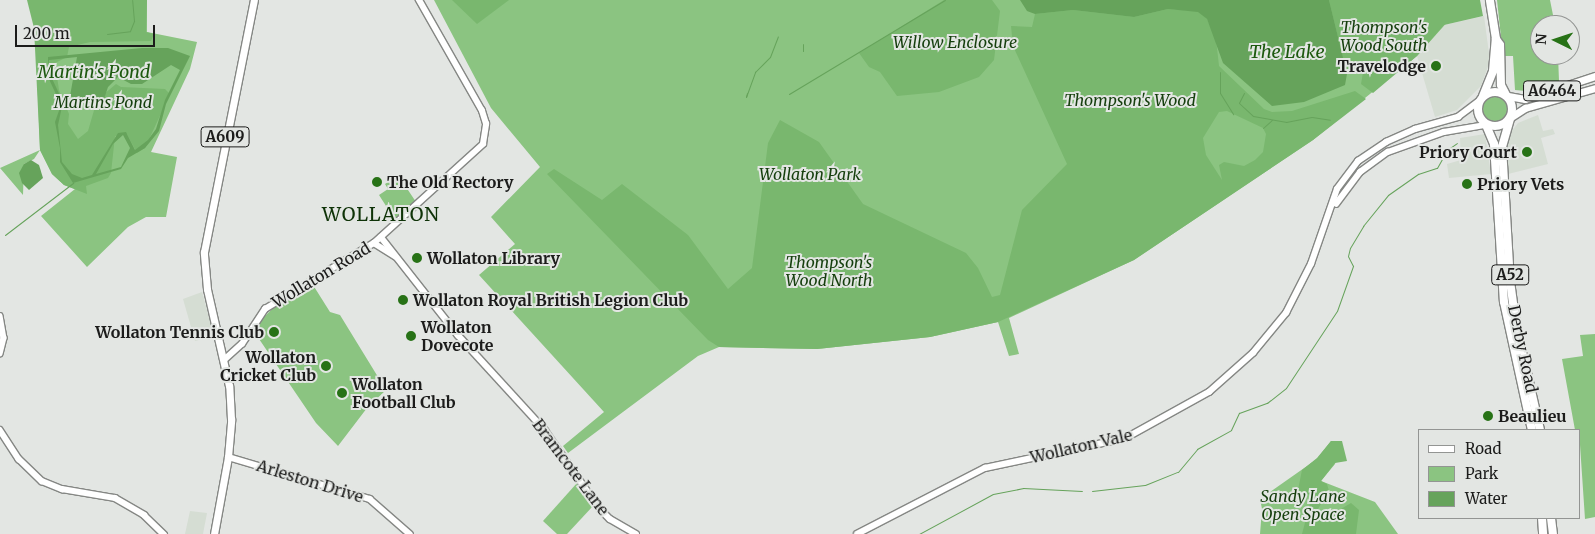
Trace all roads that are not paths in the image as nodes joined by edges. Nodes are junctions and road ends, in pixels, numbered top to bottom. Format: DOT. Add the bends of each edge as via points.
graph roads {
  1 [pos="254,0"];
  2 [pos="419,0"];
  3 [pos="1490,0"];
  4 [pos="1496,40"];
  5 [pos="1595,76"];
  6 [pos="1595,88"];
  7 [pos="1507,95"];
  8 [pos="1481,100"];
  9 [pos="1511,118"];
  10 [pos="1440,122"];
  11 [pos="1486,125"];
  12 [pos="1444,132"];
  13 [pos="1381,145"];
  14 [pos="1386,153"];
  15 [pos="1331,212"];
  16 [pos="381,237"];
  17 [pos="374,243"];
  18 [pos="395,256"];
  19 [pos="0,316"];
  20 [pos="0,354"];
  21 [pos="224,360"];
  22 [pos="1532,429"];
  23 [pos="1540,429"];
  24 [pos="0,430"];
  25 [pos="228,457"];
  26 [pos="1542,519"];
  27 [pos="1551,519"];
  28 [pos="164,534"];
  29 [pos="214,534"];
  30 [pos="410,534"];
  31 [pos="636,534"];
  32 [pos="857,534"];
  33 [pos="1543,534"];
  34 [pos="1553,534"];
  1 -- 21 [label="main road, A609" via="204,252 207,289"];
  2 -- 16 [label="street, Wollaton Road" via="482,111 485,139 477,152"];
  3 -- 4 [label="highway, A52"];
  4 -- 7 [label="highway, A52" via="1500,46 1501,85"];
  4 -- 8 [label="highway, A52" via="1493,71"];
  5 -- 7 [label="main road, A6464" via="1525,99"];
  6 -- 9 [label="main road, A6464" via="1525,108"];
  7 -- 8 [label="highway" via="1492,92"];
  7 -- 9 [label="highway, A52" via="1513,106"];
  8 -- 10 [label="street, Wollaton Vale" via="1458,117"];
  8 -- 11 [label="highway, A52" via="1478,115"];
  9 -- 11 [label="highway" via="1499,125"];
  9 -- 23 [label="highway, Derby Road / A52" via="1503,135 1502,150 1510,281 1516,325"];
  10 -- 12 [label="street"];
  10 -- 13 [label="street, Wollaton Vale"];
  11 -- 12 [label="street, Wollaton Vale"];
  11 -- 22 [label="highway, Derby Road / A52" via="1494,142 1504,302"];
  12 -- 14 [label="street, Wollaton Vale"];
  13 -- 14 [label="street"];
  13 -- 15 [label="street, Wollaton Vale" via="1349,170 1338,189"];
  14 -- 15 [label="street, Wollaton Vale" via="1360,172"];
  15 -- 32 [label="street, Wollaton Vale" via="1299,293 1286,313 1253,353 1209,392 1126,438 985,468"];
  16 -- 17 [label="street, Wollaton Road"];
  16 -- 18 [label="street, Bramcote Lane"];
  17 -- 18 [label="street, Bramcote Lane"];
  17 -- 21 [label="street, Wollaton Road" via="272,304 259,316 235,352"];
  18 -- 31 [label="street, Bramcote Lane" via="464,342 545,430 600,508 610,519"];
  19 -- 20 [label="street" via="4,338"];
  21 -- 25 [label="main road, A609" via="231,420"];
  24 -- 28 [label="street" via="18,460 42,481 62,489 115,498 144,514"];
  25 -- 29 [label="main road, A609"];
  25 -- 30 [label="street, Arleston Drive" via="370,499"];
  26 -- 33 [label="highway"];
  27 -- 34 [label="highway"];
}
